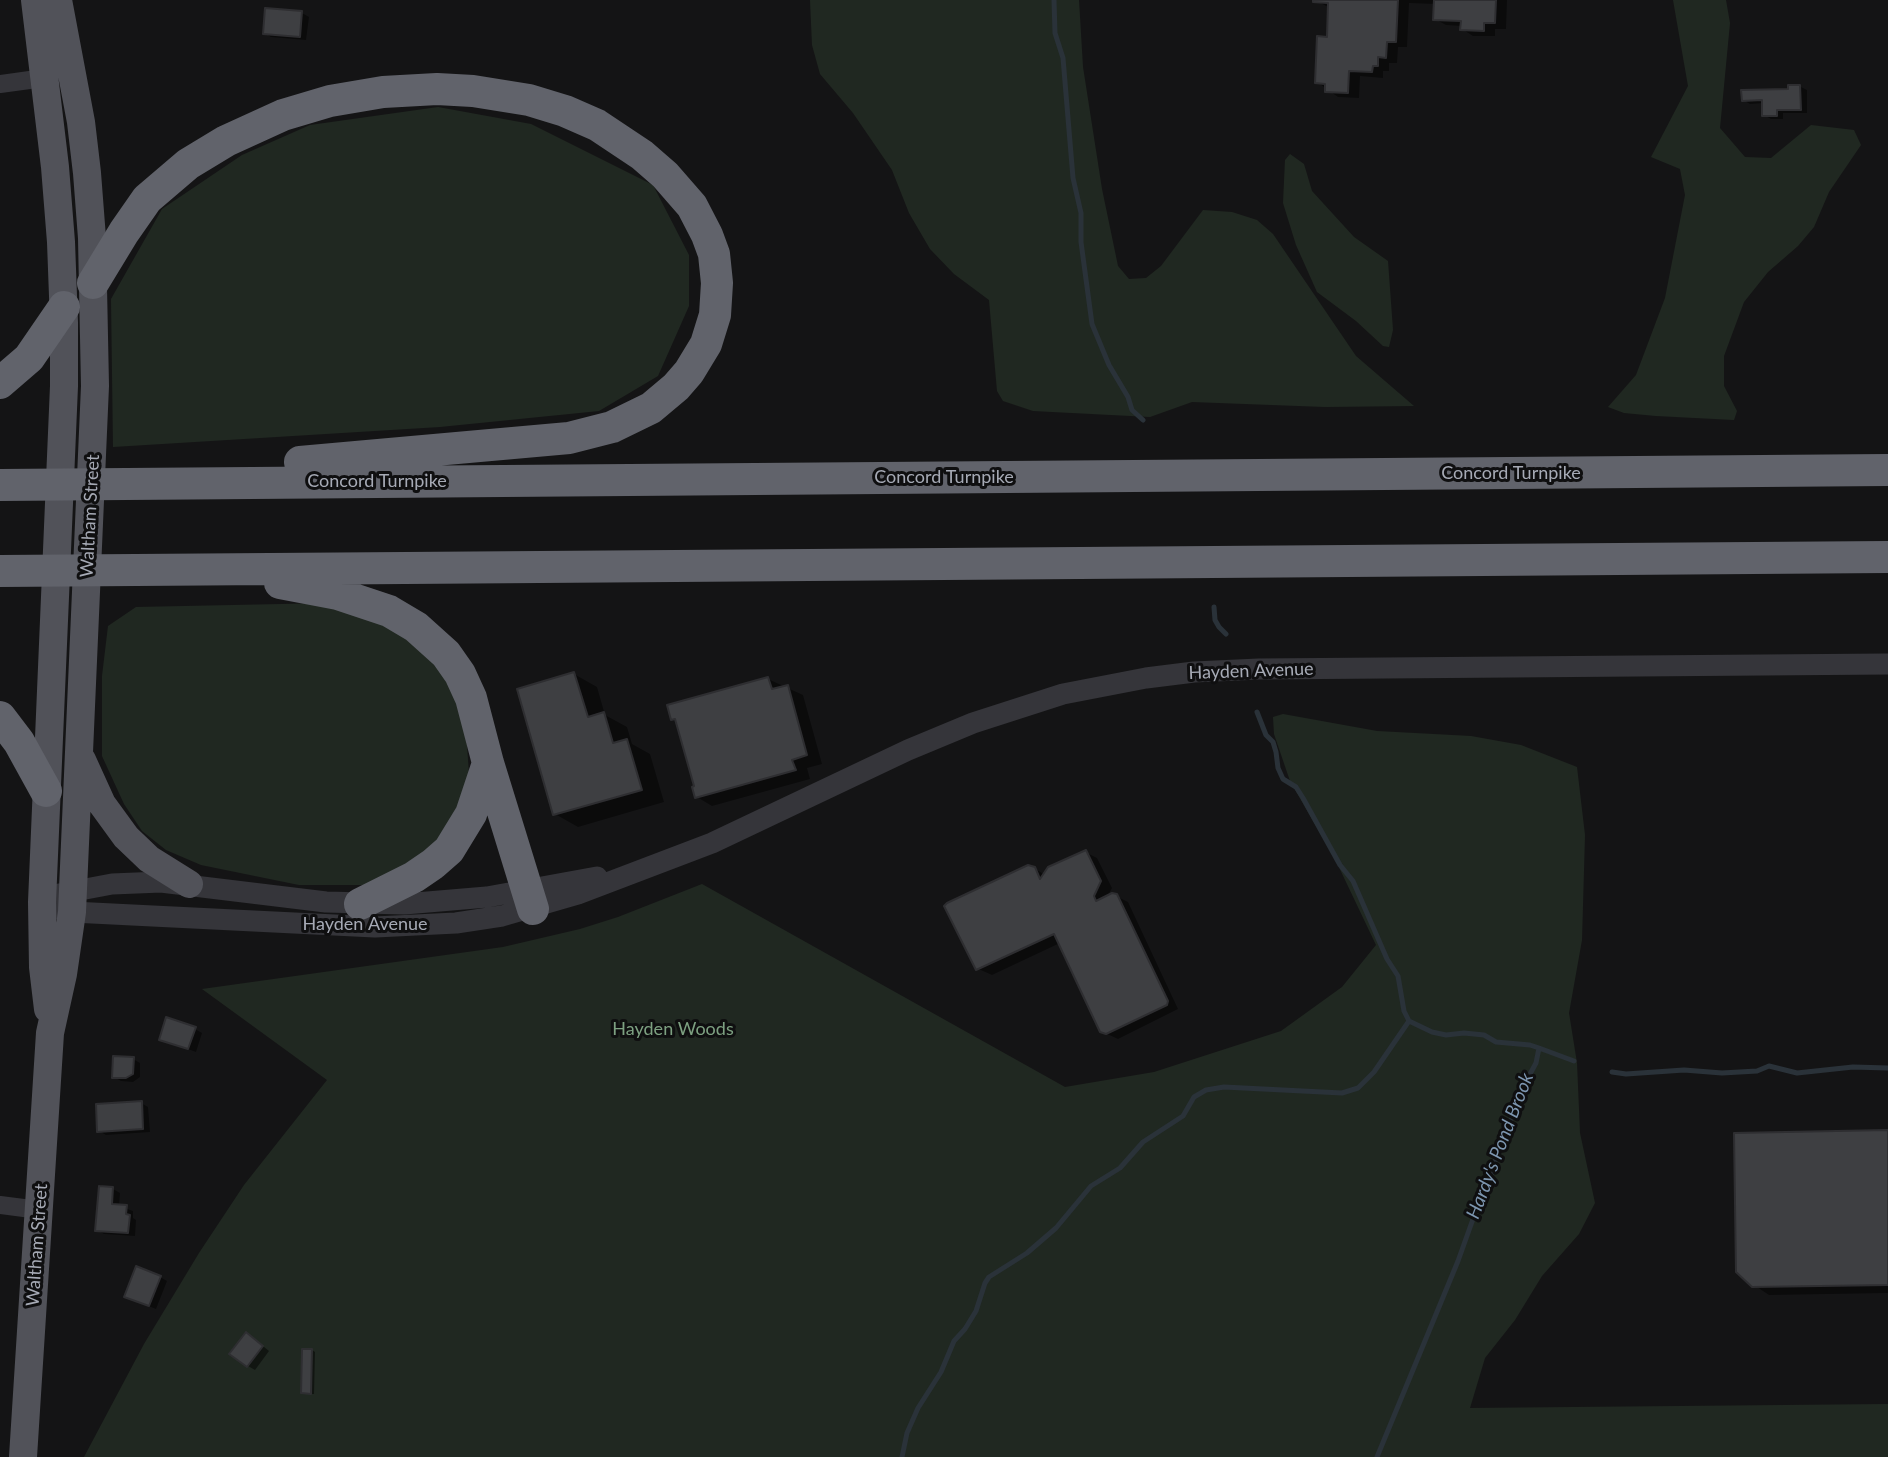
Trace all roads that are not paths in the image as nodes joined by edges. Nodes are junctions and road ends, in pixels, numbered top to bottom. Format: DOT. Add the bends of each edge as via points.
graph roads {
  1 [pos="35,0"];
  2 [pos="58,0"];
  3 [pos="72,74"];
  4 [pos="44,78"];
  5 [pos="0,84"];
  6 [pos="93,284"];
  7 [pos="64,307"];
  8 [pos="0,383"];
  9 [pos="1888,470"];
  10 [pos="189,483"];
  11 [pos="6,484"];
  12 [pos="1888,557"];
  13 [pos="213,569"];
  14 [pos="5,571"];
  15 [pos="1888,664"];
  16 [pos="0,717"];
  17 [pos="79,755"];
  18 [pos="488,763"];
  19 [pos="46,791"];
  20 [pos="189,884"];
  21 [pos="531,899"];
  22 [pos="72,901"];
  23 [pos="42,902"];
  24 [pos="360,904"];
  25 [pos="50,1033"];
  26 [pos="0,1205"];
  27 [pos="39,1210"];
  28 [pos="23,1457"];
  1 -- 4 [label="main road, Waltham Street"];
  2 -- 3 [label="main road, Waltham Street"];
  3 -- 4 [label="main road"];
  3 -- 6 [label="main road, Waltham Street" via="87,173"];
  4 -- 5 [label="street"];
  4 -- 7 [label="main road, Waltham Street"];
  6 -- 10 [label="highway" via="147,199 200,156 253,127 299,110 401,90 492,93 580,117 613,134 654,165 685,197 703,226 714,254 717,283 715,315 705,344 676,387 621,424 569,438 298,462"];
  6 -- 17 [label="main road, Waltham Street" via="96,386"];
  7 -- 8 [label="highway" via="29,358"];
  7 -- 19 [label="main road, Waltham Street"];
  9 -- 10 [label="highway, Concord Turnpike"];
  10 -- 11 [label="highway, Concord Turnpike"];
  12 -- 13 [label="highway"];
  13 -- 14 [label="highway"];
  13 -- 18 [label="highway" via="351,597 416,627 446,654 467,686"];
  15 -- 21 [label="street, Hayden Avenue" via="1259,669 1138,679 1063,694 961,727 712,843 650,866"];
  16 -- 19 [label="highway"];
  17 -- 20 [label="main road" via="102,804 126,838"];
  17 -- 22 [label="main road, Waltham Street"];
  18 -- 21 [label="highway"];
  18 -- 24 [label="highway" via="471,814 449,850 414,877"];
  19 -- 23 [label="main road, Waltham Street"];
  20 -- 22 [label="street, Hayden Avenue" via="148,882"];
  20 -- 24 [label="street, Hayden Avenue"];
  21 -- 22 [label="street, Hayden Avenue" via="466,922 375,927"];
  21 -- 24 [label="street, Hayden Avenue"];
  22 -- 23 [label="street"];
  22 -- 25 [label="main road, Waltham Street"];
  23 -- 25 [label="main road, Waltham Street"];
  25 -- 27 [label="main road, Waltham Street"];
  26 -- 27 [label="street"];
  27 -- 28 [label="main road, Waltham Street"];
}
